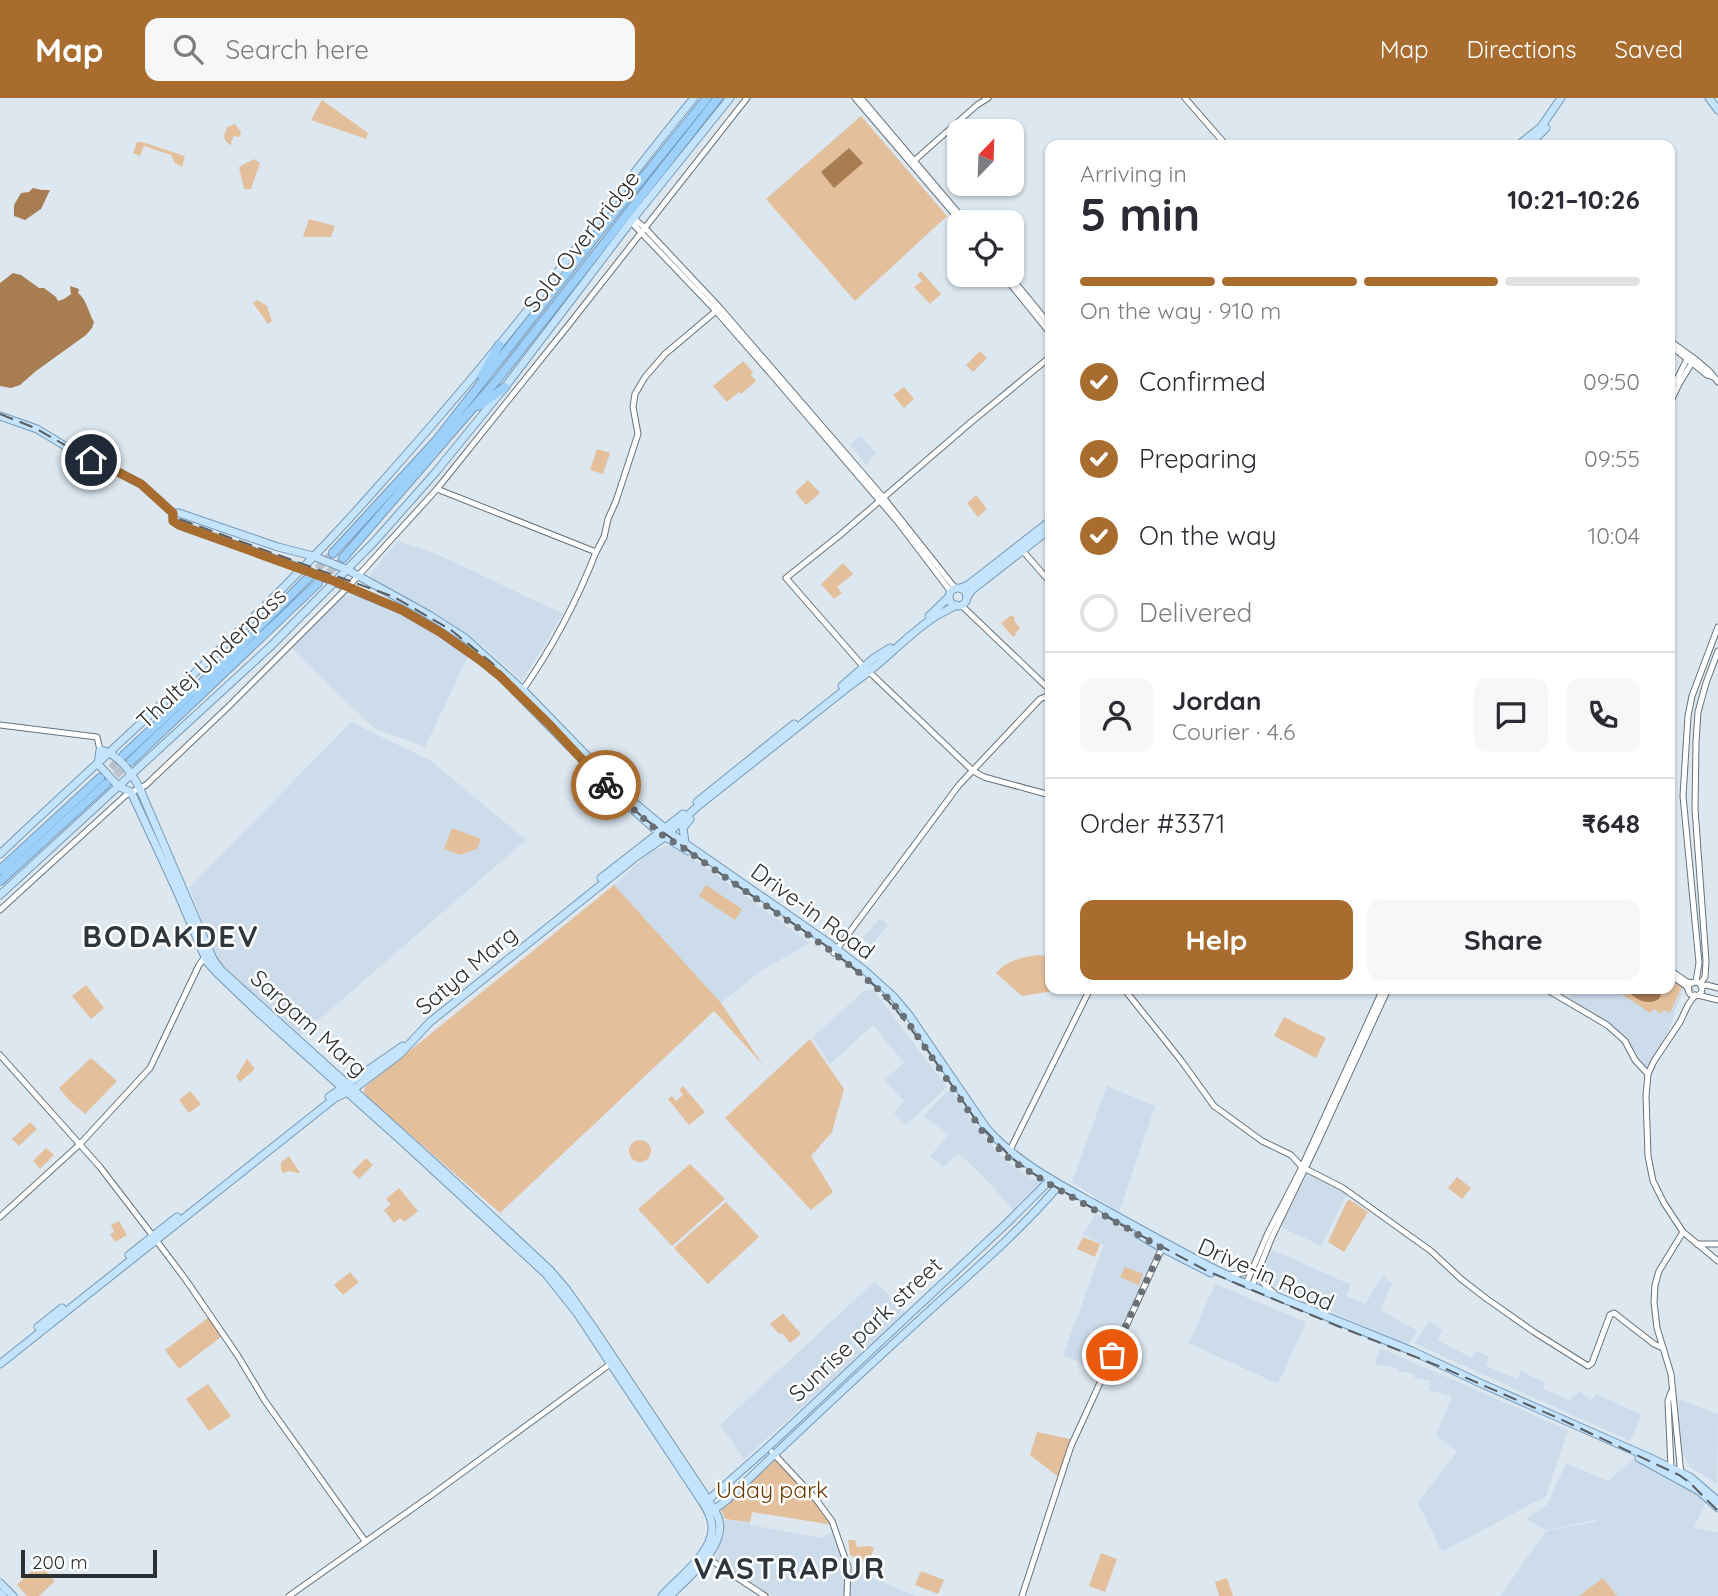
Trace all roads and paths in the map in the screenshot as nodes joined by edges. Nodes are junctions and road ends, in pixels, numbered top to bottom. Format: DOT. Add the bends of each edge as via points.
graph roads {
  1 [pos="694,98"];
  2 [pos="707,98"];
  3 [pos="718,98"];
  4 [pos="730,98"];
  5 [pos="747,98"];
  6 [pos="855,98"];
  7 [pos="862,98"];
  8 [pos="981,98"];
  9 [pos="988,98"];
  10 [pos="1185,98"];
  11 [pos="1563,98"];
  12 [pos="1709,98"];
  13 [pos="1714,98"];
  14 [pos="1718,103"];
  15 [pos="977,105"];
  16 [pos="1718,110"];
  17 [pos="1222,140"];
  18 [pos="1530,140"];
  19 [pos="915,160"];
  20 [pos="953,210"];
  21 [pos="954,210"];
  22 [pos="632,220"];
  23 [pos="643,229"];
  24 [pos="1013,287"];
  25 [pos="1019,287"];
  26 [pos="716,311"];
  27 [pos="1045,319"];
  28 [pos="1045,327"];
  29 [pos="499,345"];
  30 [pos="1675,347"];
  31 [pos="1691,359"];
  32 [pos="1045,361"];
  33 [pos="1715,379"];
  34 [pos="505,387"];
  35 [pos="1675,387"];
  36 [pos="475,392"];
  37 [pos="1675,392"];
  38 [pos="474,406"];
  39 [pos="0,416"];
  40 [pos="437,489"];
  41 [pos="881,498"];
  42 [pos="173,513"];
  43 [pos="1045,528"];
  44 [pos="1045,529"];
  45 [pos="1022,550"];
  46 [pos="596,552"];
  47 [pos="333,553"];
  48 [pos="313,556"];
  49 [pos="343,558"];
  50 [pos="301,568"];
  51 [pos="346,569"];
  52 [pos="359,575"];
  53 [pos="1045,576"];
  54 [pos="309,578"];
  55 [pos="334,581"];
  56 [pos="318,583"];
  57 [pos="348,587"];
  58 [pos="954,592"];
  59 [pos="962,602"];
  60 [pos="1718,627"];
  61 [pos="1718,651"];
  62 [pos="863,667"];
  63 [pos="870,673"];
  64 [pos="1045,685"];
  65 [pos="521,692"];
  66 [pos="1045,694"];
  67 [pos="0,725"];
  68 [pos="100,750"];
  69 [pos="111,752"];
  70 [pos="98,764"];
  71 [pos="973,771"];
  72 [pos="132,775"];
  73 [pos="118,786"];
  74 [pos="139,788"];
  75 [pos="131,792"];
  76 [pos="1045,794"];
  77 [pos="698,807"];
  78 [pos="665,833"];
  79 [pos="686,844"];
  80 [pos="0,854"];
  81 [pos="0,870"];
  82 [pos="0,881"];
  83 [pos="0,895"];
  84 [pos="0,910"];
  85 [pos="836,951"];
  86 [pos="208,955"];
  87 [pos="1675,975"];
  88 [pos="1675,976"];
  89 [pos="1698,984"];
  90 [pos="1718,988"];
  91 [pos="1693,993"];
  92 [pos="1088,994"];
  93 [pos="1128,994"];
  94 [pos="1383,994"];
  95 [pos="1554,994"];
  96 [pos="1718,1000"];
  97 [pos="0,1055"];
  98 [pos="1648,1074"];
  99 [pos="348,1088"];
  100 [pos="79,1144"];
  101 [pos="1009,1152"];
  102 [pos="1303,1168"];
  103 [pos="1049,1181"];
  104 [pos="1058,1186"];
  105 [pos="0,1217"];
  106 [pos="1683,1233"];
  107 [pos="154,1238"];
  108 [pos="1698,1244"];
  109 [pos="1718,1244"];
  110 [pos="1162,1248"];
  111 [pos="1718,1261"];
  112 [pos="1257,1266"];
  113 [pos="1226,1275"];
  114 [pos="1248,1287"];
  115 [pos="1277,1296"];
  116 [pos="1663,1348"];
  117 [pos="0,1361"];
  118 [pos="613,1362"];
  119 [pos="1671,1392"];
  120 [pos="767,1448"];
  121 [pos="774,1454"];
  122 [pos="1670,1471"];
  123 [pos="1681,1477"];
  124 [pos="706,1502"];
  125 [pos="1718,1502"];
  126 [pos="1718,1508"];
  127 [pos="712,1512"];
  128 [pos="365,1541"];
  129 [pos="704,1556"];
  130 [pos="0,1583"];
  131 [pos="13,1596"];
  132 [pos="289,1596"];
  133 [pos="662,1596"];
  134 [pos="670,1596"];
  135 [pos="765,1596"];
  136 [pos="847,1596"];
  137 [pos="1022,1596"];
  1 -- 29 [label="main road"];
  2 -- 36 [label="highway, Sola Overbridge"];
  3 -- 38 [label="highway, Sola Overbridge"];
  4 -- 22 [label="main road"];
  5 -- 23 [label="street"];
  6 -- 20 [label="street"];
  7 -- 19 [label="street"];
  8 -- 15 [label="street"];
  9 -- 15 [label="street"];
  10 -- 17 [label="street"];
  11 -- 18 [label="main road" via="1543,131"];
  12 -- 16 [label="main road"];
  13 -- 14 [label="main road"];
  15 -- 19 [label="street"];
  19 -- 21 [label="street"];
  22 -- 23 [label="street"];
  22 -- 34 [label="main road"];
  23 -- 26 [label="street"];
  23 -- 40 [label="street"];
  23 -- 41 [label="street" via="719,307"];
  24 -- 28 [label="street"];
  25 -- 27 [label="street"];
  26 -- 41 [label="street"];
  26 -- 46 [label="street" via="665,354 635,394 638,434"];
  29 -- 36 [label="highway"];
  29 -- 48 [label="main road"];
  30 -- 31 [label="street"];
  31 -- 33 [label="street"];
  31 -- 35 [label="street"];
  31 -- 37 [label="street"];
  32 -- 41 [label="street"];
  34 -- 38 [label="highway"];
  34 -- 51 [label="main road" via="435,473"];
  36 -- 47 [label="highway"];
  38 -- 49 [label="highway"];
  39 -- 42 [label="main road, Drive-in Road" via="37,429 141,484"];
  40 -- 46 [label="street"];
  40 -- 52 [label="street"];
  41 -- 58 [label="street"];
  41 -- 62 [label="street" via="786,578"];
  42 -- 48 [label="main road, Drive-in Road"];
  42 -- 50 [label="main road, Drive-in Road" via="173,521 179,525"];
  43 -- 58 [label="main road, Satya Marg"];
  44 -- 45 [label="main road, Satya Marg"];
  45 -- 53 [label="street"];
  45 -- 59 [label="main road, Satya Marg"];
  46 -- 65 [label="street" via="550,649"];
  48 -- 50 [label="main road"];
  48 -- 51 [label="main road, Drive-in Road"];
  50 -- 55 [label="main road, Drive-in Road"];
  50 -- 69 [label="main road"];
  51 -- 52 [label="main road, Drive-in Road"];
  51 -- 55 [label="main road"];
  52 -- 57 [label="street"];
  52 -- 65 [label="main road, Drive-in Road" via="466,638"];
  54 -- 56 [label="highway, Thaltej Underpass" via="127,758"];
  55 -- 57 [label="main road, Drive-in Road"];
  55 -- 72 [label="main road"];
  57 -- 65 [label="main road, Drive-in Road" via="440,632"];
  57 -- 74 [label="street"];
  58 -- 59 [label="main road" via="965,592"];
  58 -- 59 [label="main road" via="951,603"];
  58 -- 62 [label="main road, Satya Marg"];
  59 -- 63 [label="main road, Satya Marg" via="936,616"];
  59 -- 64 [label="street"];
  60 -- 89 [label="street" via="1692,695 1686,741 1683,796"];
  61 -- 89 [label="street" via="1698,712 1696,742 1695,810 1706,961"];
  62 -- 63 [label="street"];
  62 -- 78 [label="main road, Satya Marg"];
  63 -- 71 [label="street"];
  63 -- 77 [label="main road, Satya Marg"];
  65 -- 78 [label="main road, Drive-in Road" via="611,790"];
  66 -- 71 [label="street"];
  67 -- 68 [label="street" via="97,737"];
  68 -- 69 [label="main road"];
  68 -- 70 [label="main road"];
  69 -- 70 [label="main road"];
  69 -- 72 [label="main road, Sargam Marg"];
  70 -- 73 [label="main road"];
  70 -- 80 [label="main road"];
  71 -- 76 [label="street"];
  71 -- 85 [label="street"];
  72 -- 73 [label="main road"];
  72 -- 74 [label="main road, Sargam Marg"];
  73 -- 75 [label="main road"];
  73 -- 83 [label="main road"];
  74 -- 75 [label="street"];
  74 -- 86 [label="main road, Sargam Marg"];
  75 -- 84 [label="street"];
  75 -- 86 [label="main road, Sargam Marg"];
  77 -- 78 [label="main road, Satya Marg"];
  77 -- 79 [label="main road" via="683,828"];
  78 -- 79 [label="main road, Drive-in Road"];
  78 -- 85 [label="main road, Drive-in Road"];
  78 -- 99 [label="main road, Satya Marg" via="428,1017 401,1048"];
  79 -- 85 [label="main road, Drive-in Road"];
  81 -- 82 [label="highway" via="103,781"];
  85 -- 101 [label="main road, Drive-in Road" via="864,970 909,1015 987,1129"];
  85 -- 103 [label="main road, Drive-in Road" via="905,1018 983,1132 1022,1167"];
  86 -- 99 [label="main road, Sargam Marg"];
  86 -- 100 [label="street" via="150,1068"];
  87 -- 89 [label="street"];
  88 -- 91 [label="street"];
  89 -- 90 [label="street"];
  89 -- 91 [label="street" via="1690,985"];
  89 -- 91 [label="street" via="1702,990"];
  91 -- 96 [label="street"];
  91 -- 98 [label="street"];
  92 -- 101 [label="street"];
  93 -- 102 [label="street" via="1214,1106 1262,1141 1291,1155"];
  94 -- 102 [label="street"];
  95 -- 98 [label="street" via="1607,1025 1625,1041"];
  97 -- 100 [label="street"];
  98 -- 106 [label="street" via="1648,1156 1653,1181"];
  99 -- 107 [label="main road, Satya Marg"];
  99 -- 118 [label="main road, Sargam Marg" via="550,1270"];
  100 -- 105 [label="street"];
  100 -- 107 [label="street"];
  101 -- 103 [label="main road, Drive-in Road"];
  102 -- 112 [label="street"];
  102 -- 116 [label="street" via="1343,1188 1431,1251 1487,1299 1585,1365 1592,1363 1611,1313"];
  103 -- 104 [label="main road, Drive-in Road"];
  103 -- 120 [label="main road, Sunrise park street"];
  104 -- 110 [label="main road, Drive-in Road"];
  104 -- 113 [label="main road, Drive-in Road"];
  104 -- 121 [label="main road" via="1029,1219"];
  106 -- 108 [label="street"];
  106 -- 116 [label="street" via="1655,1285"];
  107 -- 117 [label="main road, Satya Marg"];
  107 -- 128 [label="street"];
  108 -- 109 [label="street"];
  108 -- 111 [label="street"];
  110 -- 114 [label="main road, Drive-in Road"];
  110 -- 137 [label="street" via="1071,1446"];
  112 -- 113 [label="street" via="1240,1275"];
  112 -- 114 [label="street"];
  112 -- 115 [label="street" via="1264,1284"];
  113 -- 114 [label="main road, Drive-in Road"];
  114 -- 115 [label="main road, Drive-in Road"];
  114 -- 122 [label="main road, Drive-in Road"];
  115 -- 122 [label="main road, Drive-in Road" via="1424,1356"];
  116 -- 119 [label="street"];
  118 -- 124 [label="main road, Sargam Marg"];
  118 -- 128 [label="street"];
  119 -- 122 [label="street"];
  119 -- 123 [label="street"];
  120 -- 121 [label="street"];
  120 -- 124 [label="main road, Sunrise park street"];
  121 -- 127 [label="main road"];
  121 -- 136 [label="street" via="816,1497 832,1521 849,1567"];
  122 -- 123 [label="main road, Drive-in Road"];
  123 -- 125 [label="main road" via="1690,1477"];
  123 -- 126 [label="main road, Drive-in Road"];
  124 -- 127 [label="main road, Sargam Marg"];
  127 -- 129 [label="main road" via="720,1528"];
  128 -- 132 [label="street"];
  129 -- 133 [label="main road"];
  129 -- 134 [label="main road"];
  129 -- 135 [label="street"];
  130 -- 131 [label="main road"];
}
